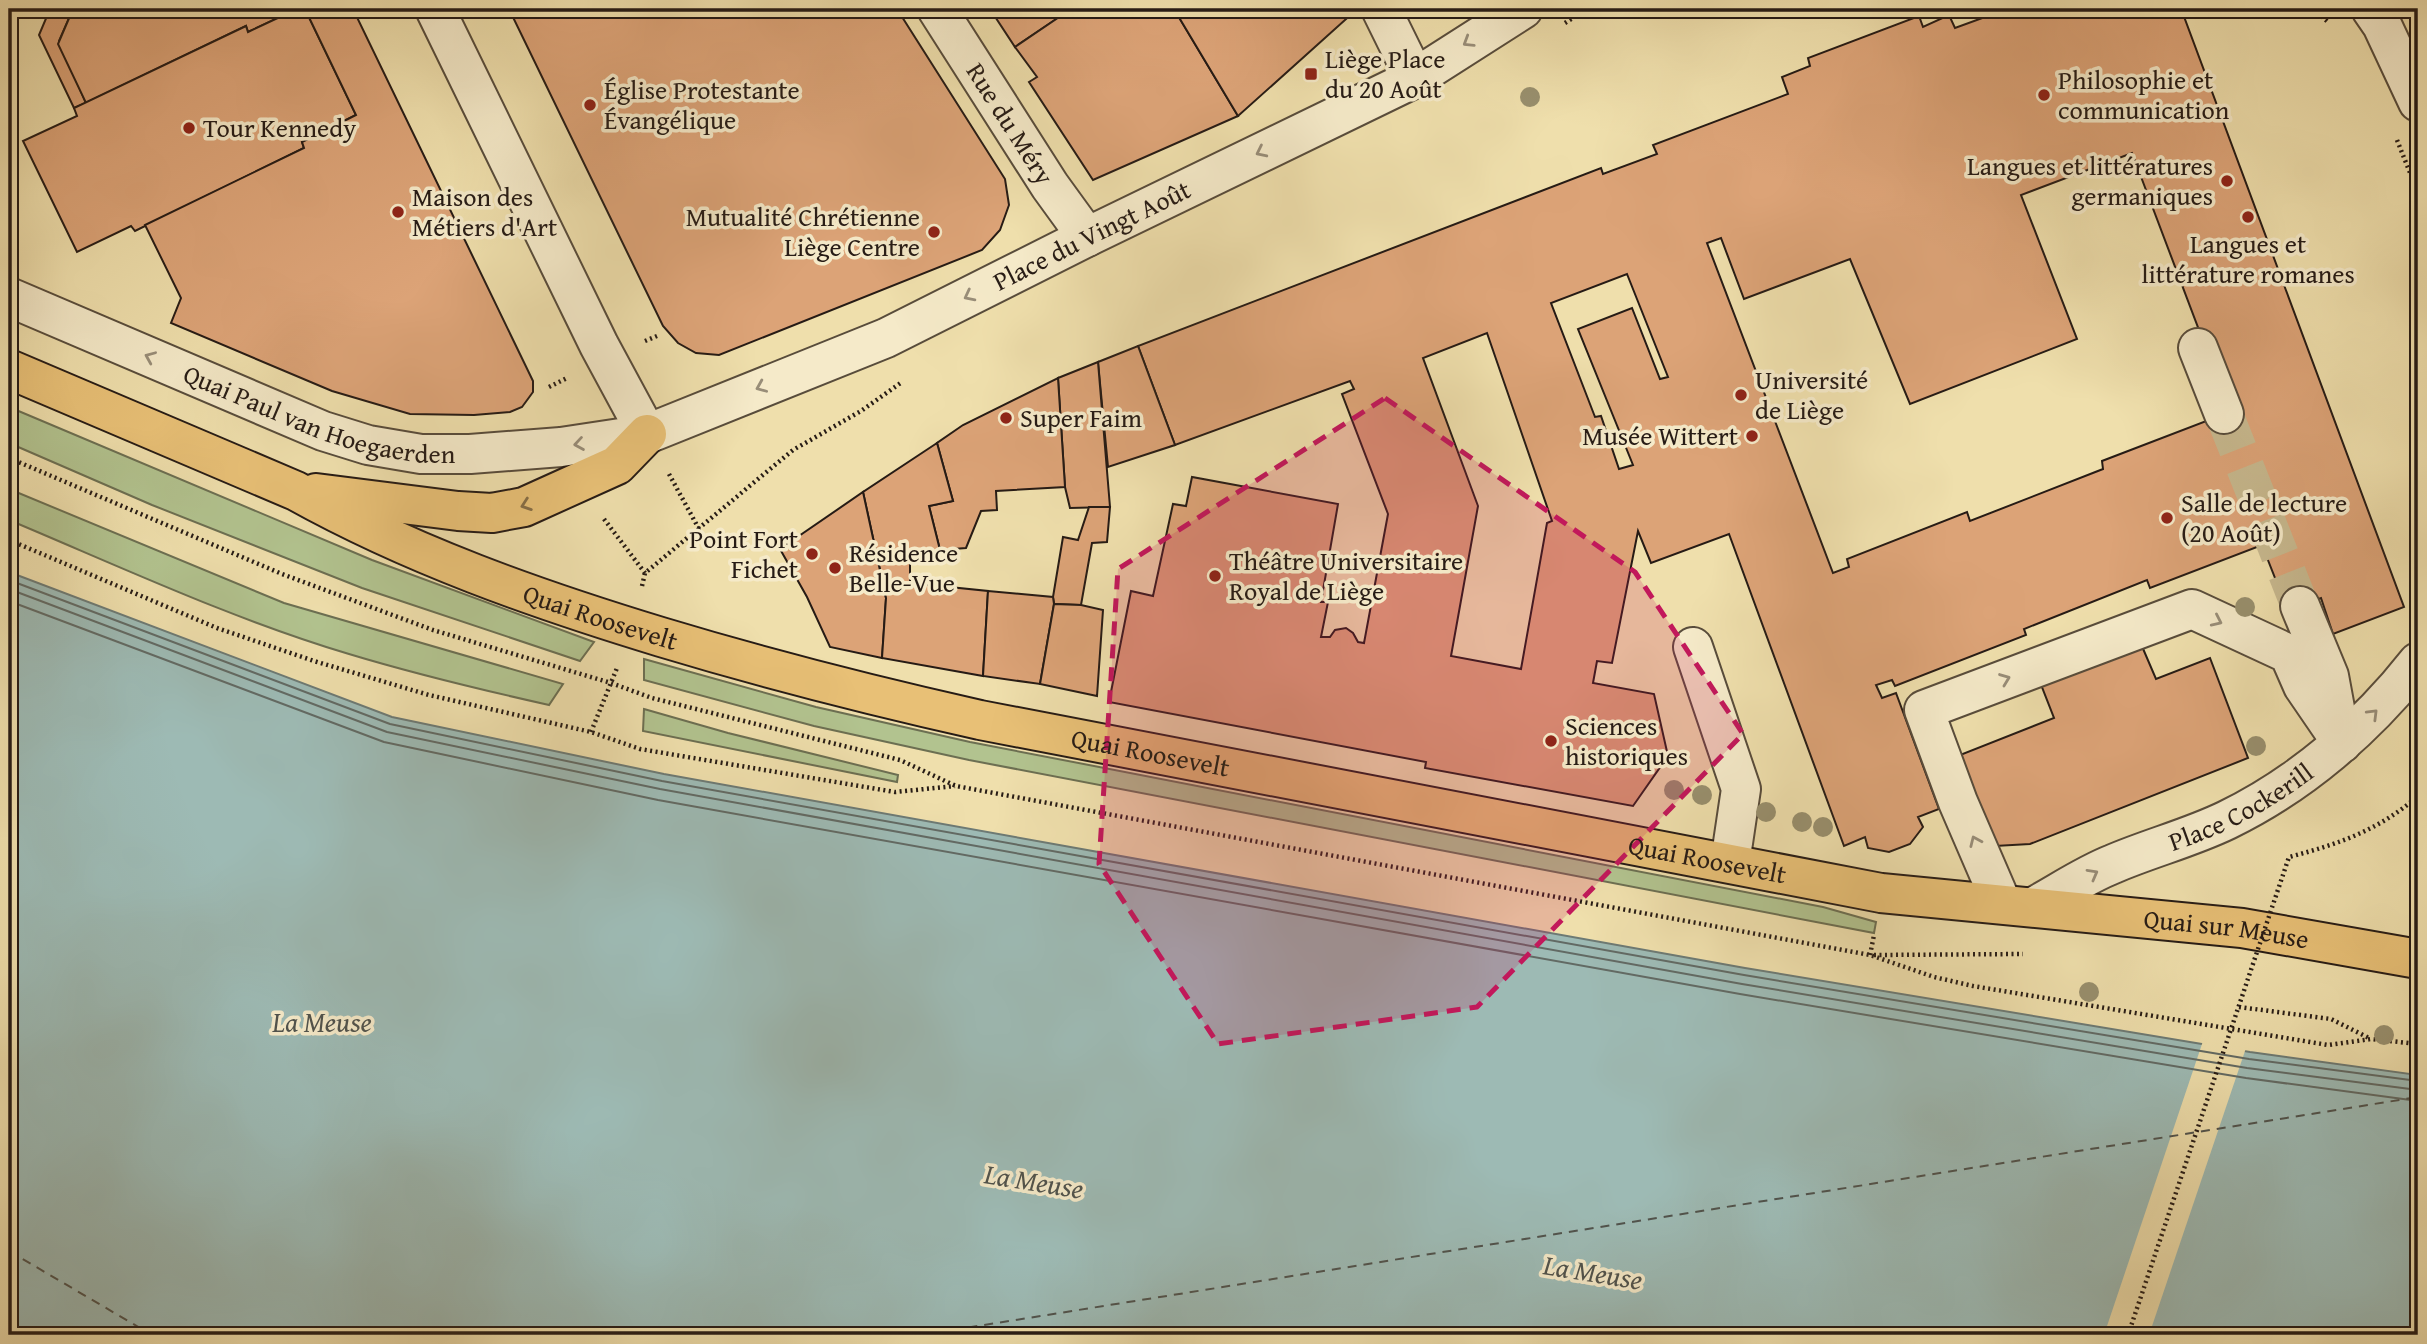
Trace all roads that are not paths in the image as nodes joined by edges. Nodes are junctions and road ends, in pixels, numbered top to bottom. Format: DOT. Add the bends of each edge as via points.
graph roads {
  1 [pos="435,9"];
  2 [pos="937,9"];
  3 [pos="1381,9"];
  4 [pos="1523,9"];
  5 [pos="2371,9"];
  6 [pos="1415,78"];
  7 [pos="2418,102"];
  8 [pos="1087,237"];
  9 [pos="9,297"];
  10 [pos="2198,348"];
  11 [pos="9,369"];
  12 [pos="2224,414"];
  13 [pos="647,434"];
  14 [pos="296,491"];
  15 [pos="2300,606"];
  16 [pos="1693,647"];
  17 [pos="2418,663"];
  18 [pos="2342,743"];
  19 [pos="1730,863"];
  20 [pos="2018,905"];
  21 [pos="2418,959"];
  1 -- 13 [label="street"];
  2 -- 8 [label="street, Rue du Méry"];
  3 -- 6 [label="street"];
  4 -- 6 [label="street, Place du Vingt Août, one-way"];
  5 -- 7 [label="street"];
  6 -- 8 [label="street, Place du Vingt Août, one-way"];
  8 -- 13 [label="street, Place du Vingt Août, one-way" via="886,338"];
  13 -- 9 [label="street, Quai Paul van Hoegaerden, one-way" via="470,454 421,454 368,445 323,431"];
  10 -- 12 [label="street"];
  11 -- 14 [label="main road"];
  13 -- 14 [label="main road, one-way" via="617,465 524,507 492,513"];
  14 -- 19 [label="main road, Quai Roosevelt" via="341,516 483,578 629,628 818,682 981,720"];
  15 -- 18 [label="street" via="2329,676"];
  16 -- 19 [label="street" via="1741,789"];
  18 -- 17 [label="street, Place Cockerill, one-way"];
  20 -- 18 [label="street, Place Cockerill, one-way" via="2229,819"];
  20 -- 18 [label="street, one-way" via="1958,802 1924,710 2192,609 2289,654 2303,686"];
  19 -- 20 [label="main road, Quai Roosevelt" via="1881,893"];
  20 -- 21 [label="main road, Quai sur Meuse" via="2242,928"];
}
